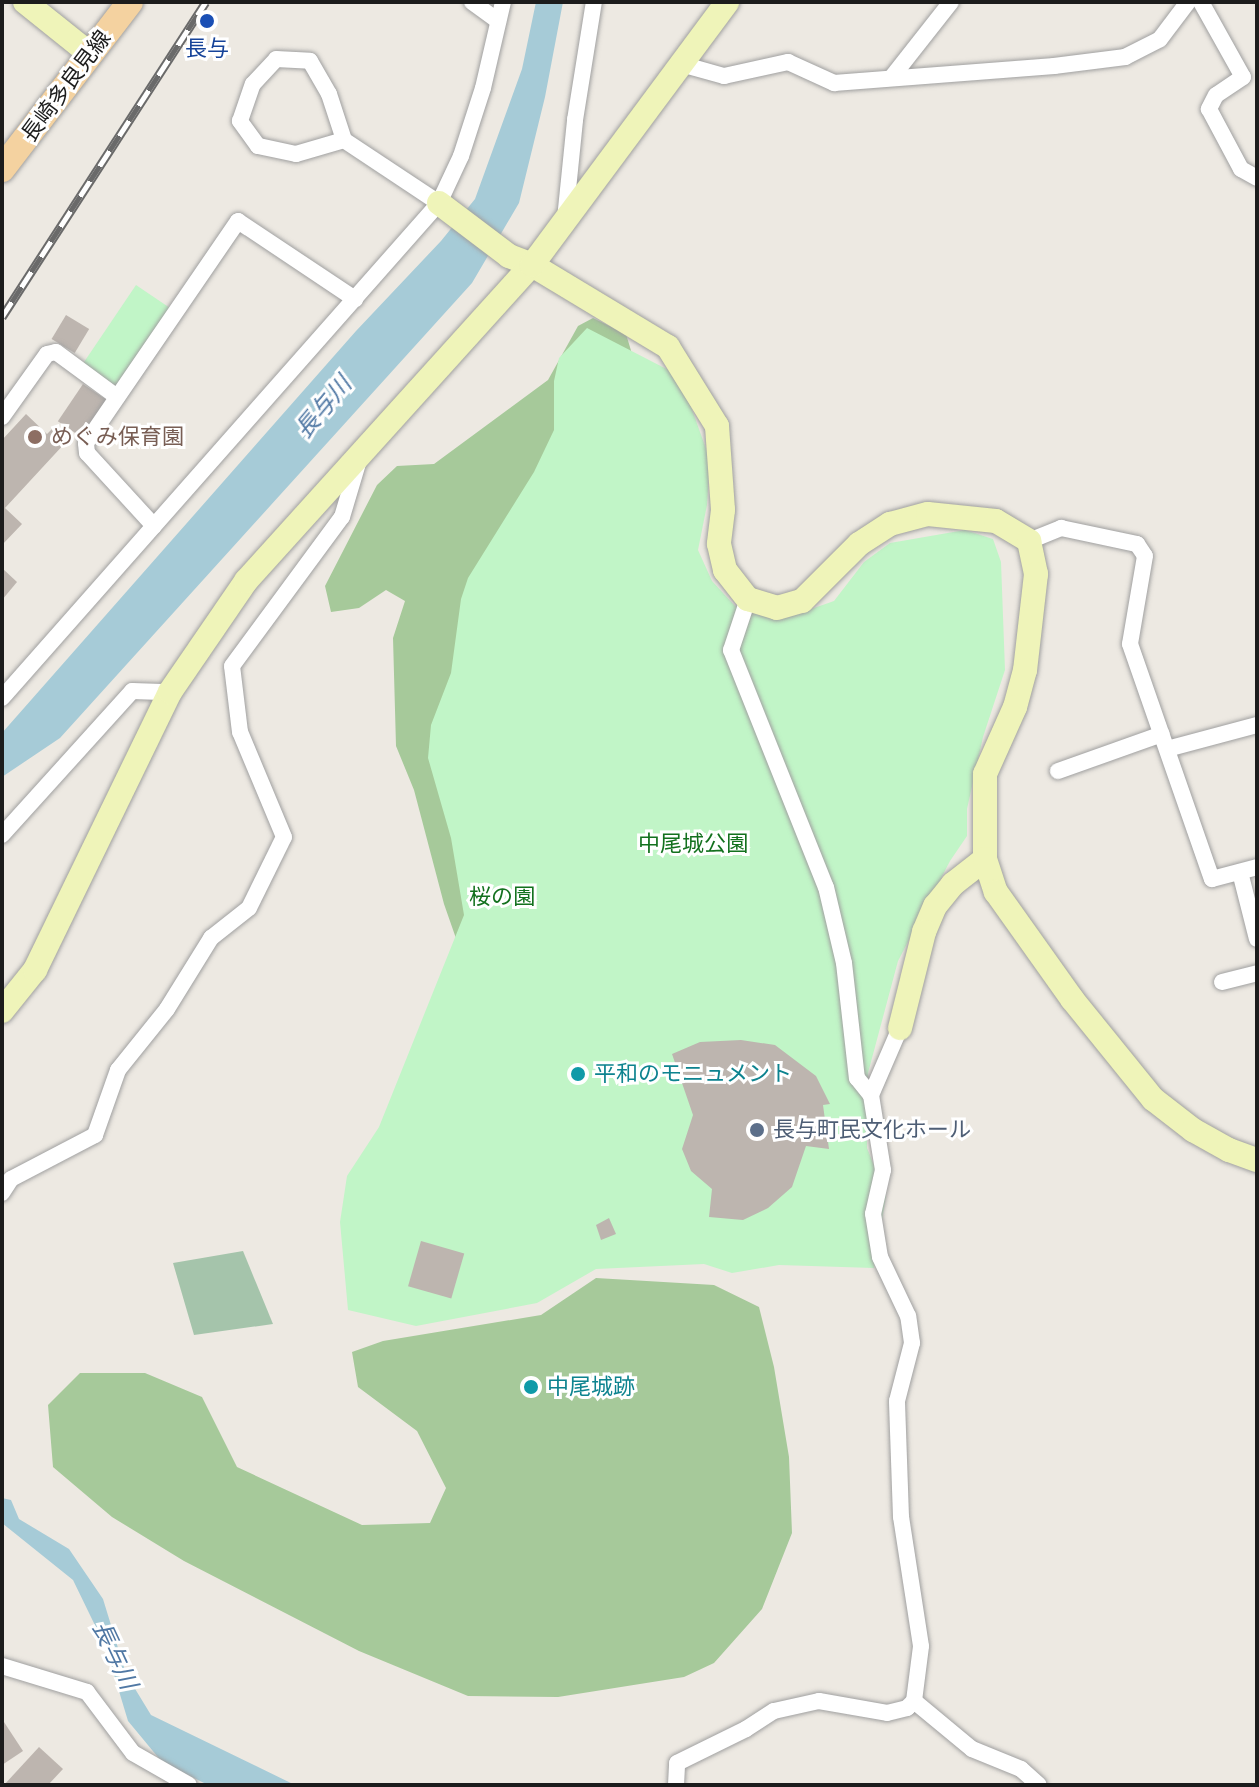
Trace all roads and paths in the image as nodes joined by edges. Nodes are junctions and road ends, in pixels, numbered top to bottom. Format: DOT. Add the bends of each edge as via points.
graph roads {
  1 [pos="25,2"];
  2 [pos="130,2"];
  3 [pos="472,2"];
  4 [pos="503,2"];
  5 [pos="594,2"];
  6 [pos="727,2"];
  7 [pos="951,2"];
  8 [pos="1188,2"];
  9 [pos="1201,2"];
  10 [pos="498,21"];
  11 [pos="90,54"];
  12 [pos="681,64"];
  13 [pos="1250,74"];
  14 [pos="892,77"];
  15 [pos="344,140"];
  16 [pos="2,169"];
  17 [pos="1257,178"];
  18 [pos="439,203"];
  19 [pos="565,220"];
  20 [pos="532,265"];
  21 [pos="355,299"];
  22 [pos="117,397"];
  23 [pos="2,417"];
  24 [pos="361,455"];
  25 [pos="154,526"];
  26 [pos="1029,541"];
  27 [pos="748,599"];
  28 [pos="170,692"];
  29 [pos="2,698"];
  30 [pos="1257,725"];
  31 [pos="1165,741"];
  32 [pos="1058,771"];
  33 [pos="2,835"];
  34 [pos="985,859"];
  35 [pos="1257,867"];
  36 [pos="1240,872"];
  37 [pos="1257,939"];
  38 [pos="1257,973"];
  39 [pos="1222,982"];
  40 [pos="2,1011"];
  41 [pos="900,1028"];
  42 [pos="871,1095"];
  43 [pos="1257,1160"];
  44 [pos="2,1193"];
  45 [pos="2,1666"];
  46 [pos="914,1701"];
  47 [pos="189,1785"];
  48 [pos="676,1785"];
  49 [pos="1039,1785"];
  1 -- 11 [label="street"];
  2 -- 11 [label="main road, 長崎多良見線"];
  3 -- 10 [label="street"];
  4 -- 10 [label="street"];
  5 -- 19 [label="street"];
  6 -- 12 [label="street"];
  7 -- 14 [label="street"];
  8 -- 14 [label="street" via="1160,39 1125,57 930,78"];
  9 -- 13 [label="street"];
  10 -- 18 [label="street" via="461,156"];
  11 -- 16 [label="main road, 長崎多良見線"];
  12 -- 14 [label="street" via="724,76 788,62 834,83"];
  12 -- 19 [label="street"];
  13 -- 17 [label="street" via="1216,95 1209,109 1241,169"];
  15 -- 15 [label="street" via="329,94 310,61 276,59 253,84 240,121 258,146 296,154"];
  15 -- 18 [label="street"];
  18 -- 20 [label="street" via="509,256"];
  18 -- 21 [label="street"];
  19 -- 20 [label="street"];
  20 -- 24 [label="street"];
  20 -- 27 [label="street" via="668,347 699,392 717,426 723,510 719,544 725,570"];
  21 -- 22 [label="street" via="238,221"];
  21 -- 25 [label="street"];
  22 -- 23 [label="street" via="56,352 47,354"];
  22 -- 25 [label="street" via="86,443 87,453"];
  24 -- 28 [label="street" via="246,581"];
  24 -- 44 [label="street" via="342,517 232,666 240,732 284,837 249,908 211,938 167,1009 118,1070 95,1135 11,1179"];
  25 -- 29 [label="street"];
  26 -- 27 [label="street" via="996,521 928,514 890,524 859,544 802,601 777,608"];
  26 -- 31 [label="street" via="1061,528 1137,544 1145,556 1130,644"];
  26 -- 34 [label="street" via="1036,574 1025,670 985,774"];
  27 -- 42 [label="street" via="731,650 826,887 844,963 857,1078"];
  28 -- 33 [label="street" via="132,691"];
  28 -- 40 [label="street" via="35,970"];
  30 -- 31 [label="street"];
  31 -- 32 [label="street"];
  31 -- 36 [label="street" via="1212,879"];
  34 -- 41 [label="street" via="935,906"];
  34 -- 43 [label="street" via="996,892 1072,999 1153,1099 1193,1130"];
  35 -- 36 [label="street"];
  36 -- 37 [label="street"];
  38 -- 39 [label="street"];
  41 -- 42 [label="street"];
  42 -- 46 [label="street" via="883,1170 873,1214 880,1257 908,1316 912,1343 897,1401 901,1517 921,1646"];
  45 -- 47 [label="street" via="87,1692 133,1753"];
  46 -- 48 [label="street" via="887,1713 819,1701 774,1711 677,1763"];
  46 -- 49 [label="street" via="972,1749 1021,1769"];
}
